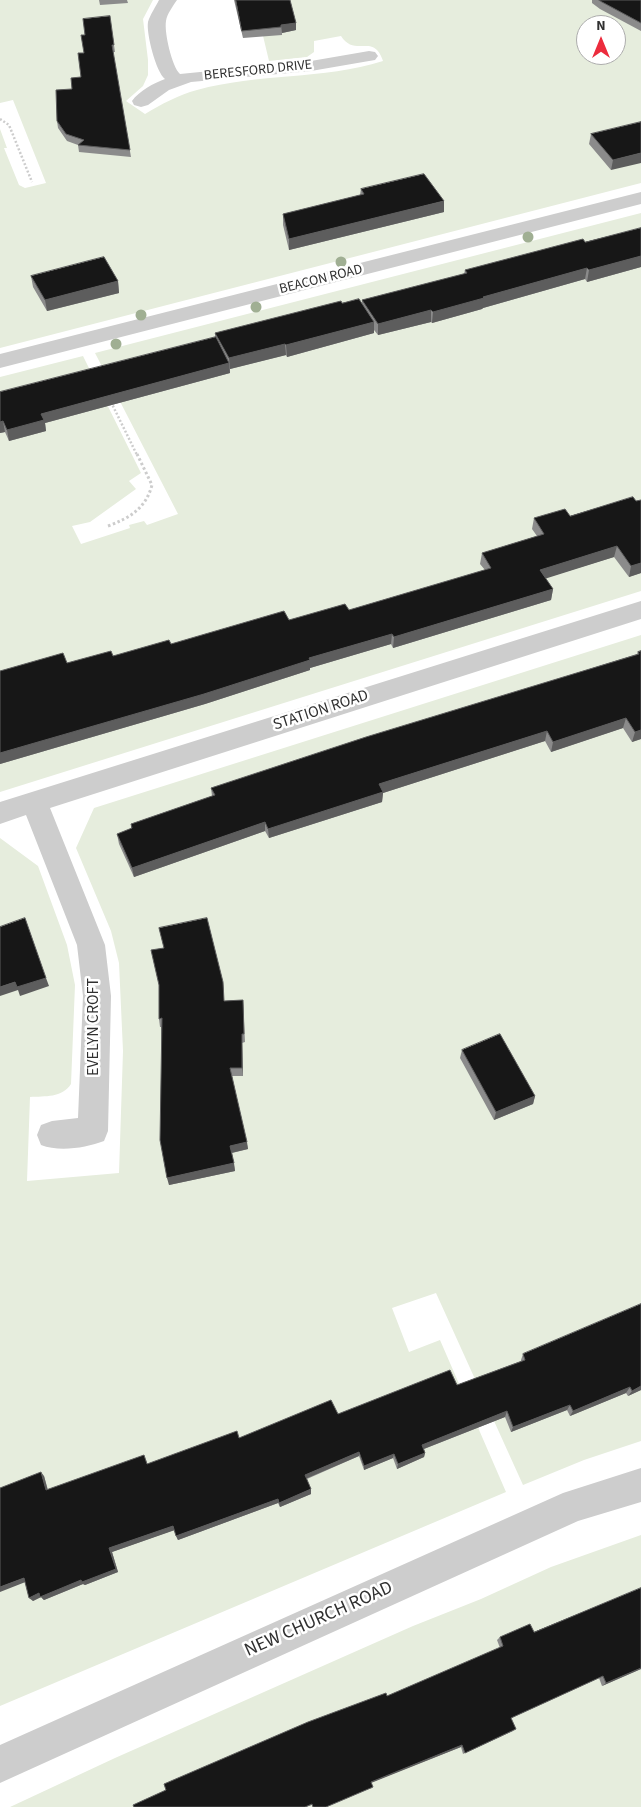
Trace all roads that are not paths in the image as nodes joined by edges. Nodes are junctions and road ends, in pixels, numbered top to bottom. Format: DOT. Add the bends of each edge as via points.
graph roads {
  1 [pos="168,0"];
  2 [pos="329,44"];
  3 [pos="369,56"];
  4 [pos="340,61"];
  5 [pos="177,80"];
  6 [pos="141,102"];
  7 [pos="641,198"];
  8 [pos="0,362"];
  9 [pos="641,610"];
  10 [pos="34,802"];
  11 [pos="0,813"];
  12 [pos="52,1135"];
  13 [pos="641,1485"];
  14 [pos="0,1764"];
  1 -- 5 [label="street" via="157,22 162,56 168,72"];
  2 -- 4 [label="street, BERESFORD DRIVE"];
  3 -- 4 [label="street, BERESFORD DRIVE"];
  4 -- 5 [label="street, BERESFORD DRIVE"];
  5 -- 6 [label="street, BERESFORD DRIVE"];
  7 -- 8 [label="street, BEACON ROAD"];
  9 -- 10 [label="street, STATION ROAD"];
  10 -- 11 [label="street, STATION ROAD"];
  10 -- 12 [label="street, EVELYN CROFT" via="91,945 97,996 93,1131"];
  13 -- 14 [label="street, NEW CHURCH ROAD" via="575,1505"];
}
